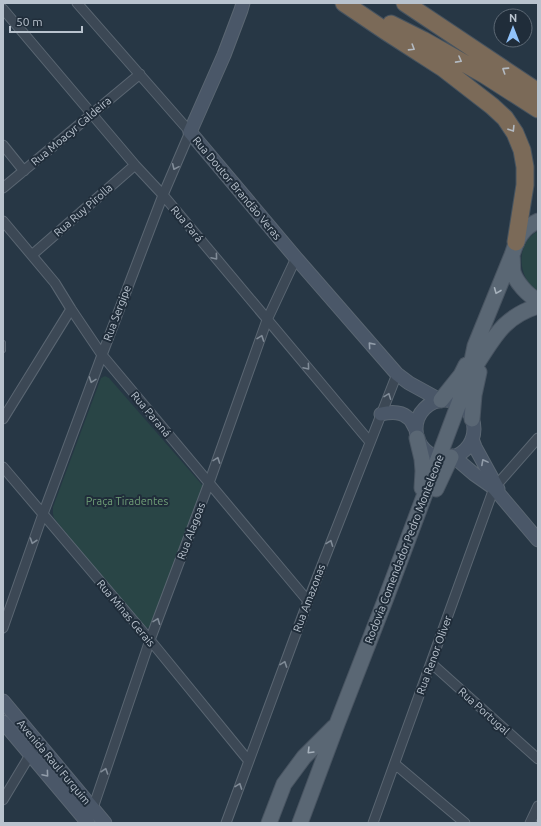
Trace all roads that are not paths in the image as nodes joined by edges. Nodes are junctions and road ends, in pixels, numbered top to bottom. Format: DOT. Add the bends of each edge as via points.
graph roads {
  1 [pos="6,3"];
  2 [pos="77,3"];
  3 [pos="243,3"];
  4 [pos="344,3"];
  5 [pos="350,3"];
  6 [pos="405,3"];
  7 [pos="3,6"];
  8 [pos="3,9"];
  9 [pos="140,74"];
  10 [pos="538,92"];
  11 [pos="538,109"];
  12 [pos="92,114"];
  13 [pos="190,132"];
  14 [pos="3,145"];
  15 [pos="135,165"];
  16 [pos="24,171"];
  17 [pos="3,188"];
  18 [pos="163,195"];
  19 [pos="3,221"];
  20 [pos="538,221"];
  21 [pos="514,248"];
  22 [pos="32,255"];
  23 [pos="296,258"];
  24 [pos="538,300"];
  25 [pos="538,306"];
  26 [pos="71,309"];
  27 [pos="267,320"];
  28 [pos="3,343"];
  29 [pos="480,348"];
  30 [pos="3,350"];
  31 [pos="102,355"];
  32 [pos="397,374"];
  33 [pos="440,400"];
  34 [pos="459,403"];
  35 [pos="381,414"];
  36 [pos="3,419"];
  37 [pos="472,419"];
  38 [pos="416,433"];
  39 [pos="538,438"];
  40 [pos="472,439"];
  41 [pos="370,442"];
  42 [pos="447,457"];
  43 [pos="3,467"];
  44 [pos="209,483"];
  45 [pos="497,489"];
  46 [pos="419,509"];
  47 [pos="43,514"];
  48 [pos="538,540"];
  49 [pos="400,562"];
  50 [pos="308,601"];
  51 [pos="3,628"];
  52 [pos="150,640"];
  53 [pos="431,663"];
  54 [pos="3,701"];
  55 [pos="3,722"];
  56 [pos="337,724"];
  57 [pos="38,742"];
  58 [pos="30,755"];
  59 [pos="538,759"];
  60 [pos="248,760"];
  61 [pos="394,764"];
  62 [pos="3,800"];
  63 [pos="538,806"];
  64 [pos="92,808"];
  65 [pos="88,823"];
  66 [pos="105,823"];
  67 [pos="226,823"];
  68 [pos="270,823"];
  69 [pos="300,823"];
  70 [pos="373,823"];
  71 [pos="465,823"];
  72 [pos="530,823"];
  1 -- 7 [label="street"];
  2 -- 9 [label="street, Rua Doutor Brandão Veras"];
  3 -- 13 [label="street, Rua Sergipe" via="224,55"];
  4 -- 21 [label="highway, one-way" via="443,68 505,118 522,150 525,167 525,185"];
  5 -- 11 [label="highway, one-way" via="457,59"];
  10 -- 6 [label="highway, one-way"];
  8 -- 12 [label="street, Rua Pará"];
  9 -- 12 [label="street, Rua Moacyr Caldeira"];
  9 -- 13 [label="street, Rua Doutor Brandão Veras"];
  12 -- 15 [label="street, Rua Pará"];
  12 -- 16 [label="street, Rua Moacyr Caldeira"];
  13 -- 18 [label="street, Rua Sergipe, one-way"];
  13 -- 23 [label="street, Rua Doutor Brandão Veras"];
  14 -- 16 [label="street"];
  15 -- 18 [label="street, Rua Pará"];
  15 -- 22 [label="street, Rua Ruy Pirolla"];
  16 -- 17 [label="street, Rua Moacyr Caldeira"];
  18 -- 27 [label="street, Rua Pará, one-way"];
  18 -- 31 [label="street, Rua Sergipe"];
  19 -- 22 [label="street, Rua Paraná"];
  20 -- 21 [label="main road, Rodovia Comendador Pedro Monteleone" via="523,232"];
  21 -- 24 [label="main road" via="513,272 521,287"];
  21 -- 29 [label="main road, Rodovia Comendador Pedro Monteleone, one-way"];
  22 -- 26 [label="street, Rua Paraná" via="55,283"];
  23 -- 27 [label="street, Rua Alagoas"];
  32 -- 23 [label="street, Rua Doutor Brandão Veras, one-way"];
  25 -- 29 [label="main road, Rodovia Comendador Pedro Monteleone" via="517,315 499,330 492,340"];
  26 -- 31 [label="street, Rua Paraná"];
  26 -- 36 [label="street"];
  27 -- 41 [label="street, Rua Pará, one-way"];
  44 -- 27 [label="street, Rua Alagoas, one-way"];
  28 -- 30 [label="lane"];
  29 -- 33 [label="main road"];
  29 -- 34 [label="main road, Rodovia Comendador Pedro Monteleone"];
  29 -- 37 [label="main road"];
  31 -- 44 [label="street, Rua Paraná"];
  31 -- 47 [label="street, Rua Sergipe, one-way"];
  32 -- 33 [label="street, Rua Doutor Brandão Veras" via="409,384"];
  35 -- 32 [label="street, Rua Amazonas, one-way"];
  33 -- 34 [label="street, Rua Doutor Brandão Veras"];
  33 -- 38 [label="street" via="430,403 422,410 417,418"];
  34 -- 37 [label="street" via="465,407"];
  34 -- 42 [label="main road, Rodovia Comendador Pedro Monteleone"];
  35 -- 38 [label="street" via="391,412 408,417"];
  35 -- 41 [label="street, Rua Amazonas"];
  37 -- 40 [label="street"];
  38 -- 42 [label="street" via="422,446 429,453"];
  38 -- 46 [label="main road" via="423,471"];
  39 -- 45 [label="street"];
  40 -- 42 [label="street" via="460,454"];
  45 -- 40 [label="street, one-way"];
  50 -- 41 [label="street, Rua Amazonas, one-way"];
  42 -- 45 [label="street"];
  42 -- 46 [label="main road, Rodovia Comendador Pedro Monteleone"];
  42 -- 49 [label="main road"];
  43 -- 47 [label="street, Rua Minas Gerais"];
  44 -- 50 [label="street, Rua Paraná"];
  52 -- 44 [label="street, Rua Alagoas, one-way"];
  45 -- 48 [label="street"];
  45 -- 53 [label="street, Rua Renor Oliver"];
  46 -- 49 [label="main road, Rodovia Comendador Pedro Monteleone"];
  47 -- 51 [label="street, Rua Sergipe, one-way"];
  47 -- 52 [label="street, Rua Minas Gerais"];
  49 -- 56 [label="main road, Rodovia Comendador Pedro Monteleone"];
  60 -- 50 [label="street, Rua Amazonas, one-way"];
  52 -- 60 [label="street, Rua Minas Gerais"];
  64 -- 52 [label="street, Rua Alagoas, one-way"];
  53 -- 59 [label="street, Rua Portugal"];
  53 -- 61 [label="street, Rua Renor Oliver"];
  54 -- 57 [label="street, Avenida Raul Furquim"];
  55 -- 58 [label="street, Avenida Raul Furquim"];
  56 -- 68 [label="main road, Rodovia Comendador Pedro Monteleone, one-way" via="304,757 284,784"];
  56 -- 69 [label="main road, Rodovia Comendador Pedro Monteleone"];
  57 -- 58 [label="street"];
  57 -- 64 [label="street, Avenida Raul Furquim"];
  58 -- 62 [label="street"];
  58 -- 65 [label="street, Avenida Raul Furquim, one-way"];
  67 -- 60 [label="street, Rua Amazonas, one-way"];
  61 -- 70 [label="street, Rua Renor Oliver"];
  61 -- 71 [label="street"];
  63 -- 72 [label="street"];
  64 -- 66 [label="street, Avenida Raul Furquim"];
}
